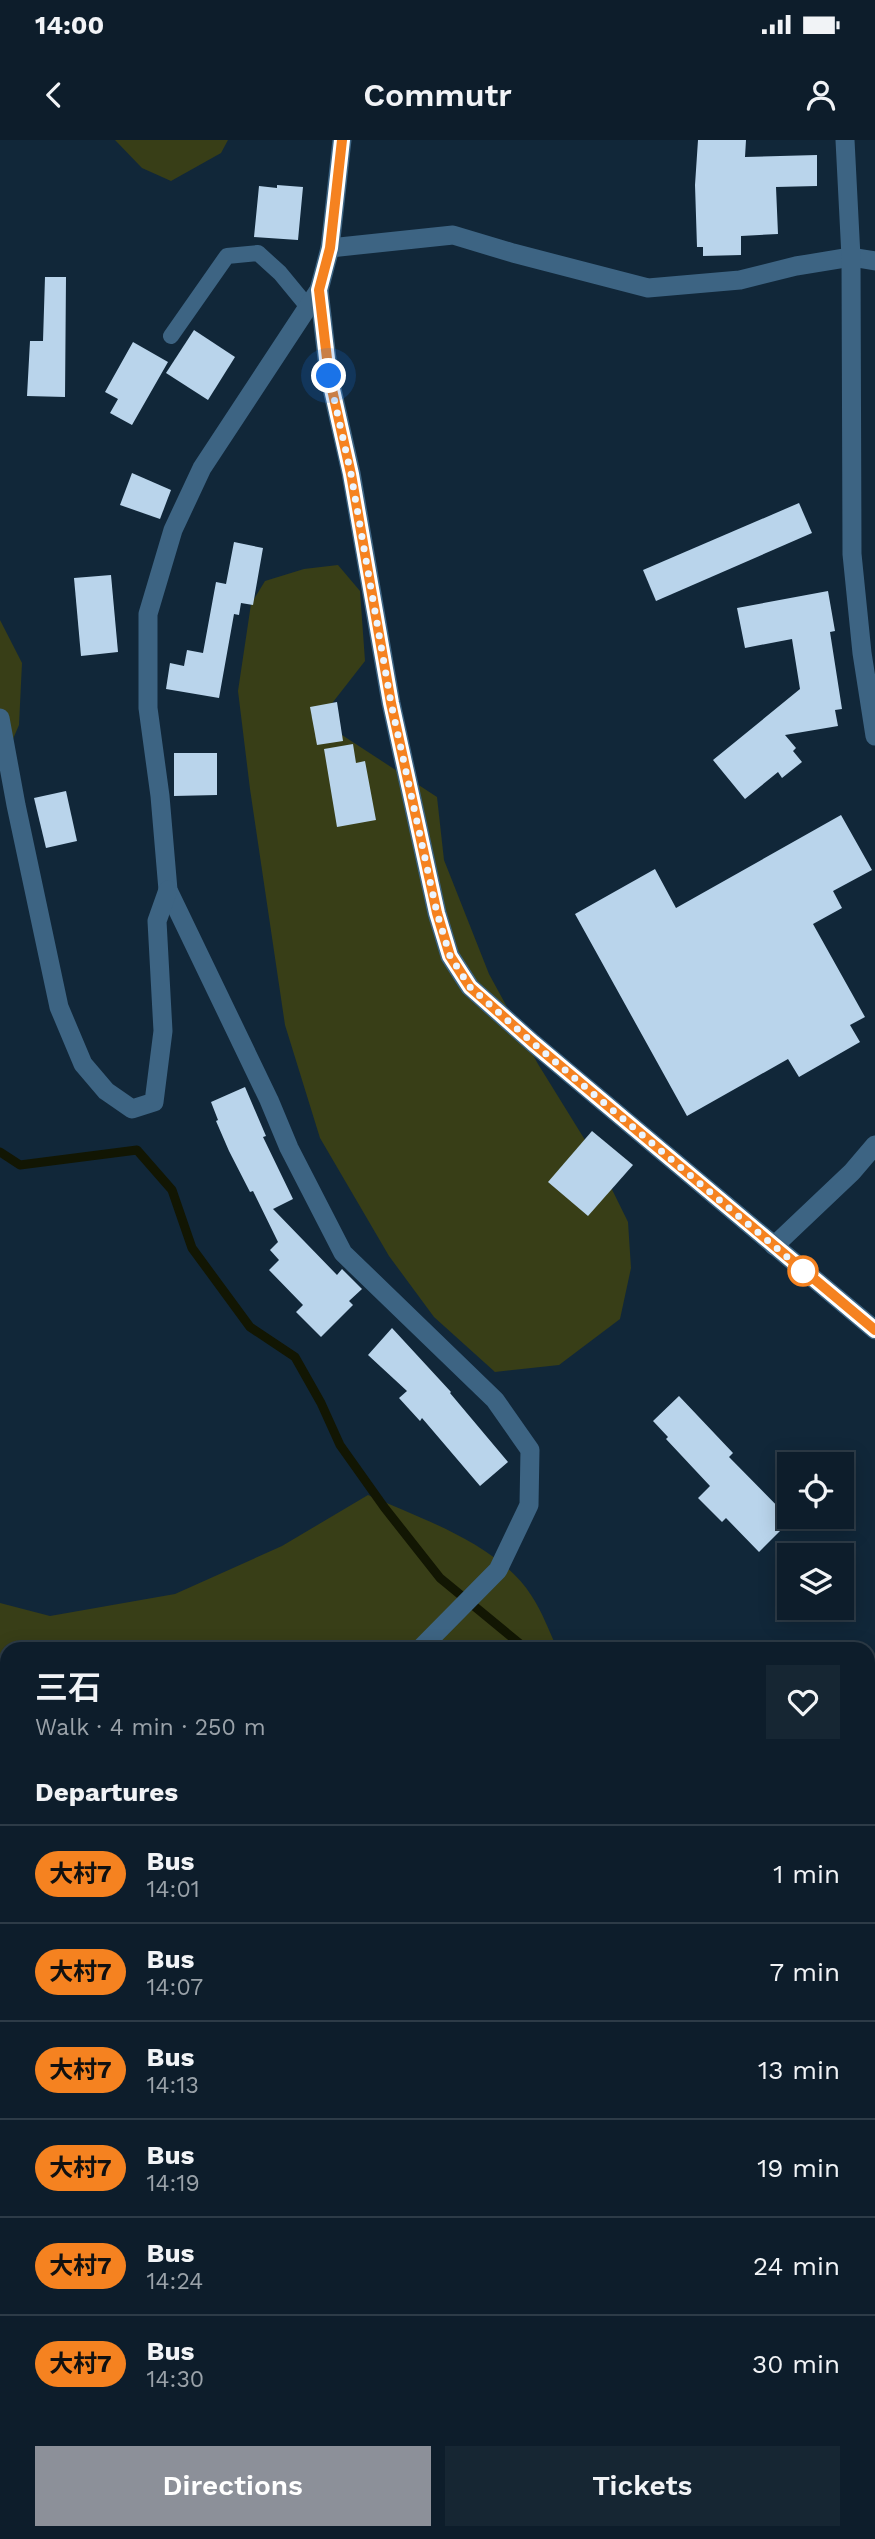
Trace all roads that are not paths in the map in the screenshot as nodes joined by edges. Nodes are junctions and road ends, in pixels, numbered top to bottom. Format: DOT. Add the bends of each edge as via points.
graph roads {
  1 [pos="342,140"];
  2 [pos="845,140"];
  3 [pos="330,248"];
  4 [pos="851,257"];
  5 [pos="875,261"];
  6 [pos="319,290"];
  7 [pos="308,307"];
  8 [pos="171,335"];
  9 [pos="0,718"];
  10 [pos="875,736"];
  11 [pos="168,890"];
  12 [pos="875,1145"];
  13 [pos="774,1246"];
  14 [pos="875,1330"];
  15 [pos="427,1642"];
  1 -- 3 [label="street"];
  2 -- 4 [label="street"];
  3 -- 4 [label="street" via="453,234 648,288 740,280"];
  3 -- 6 [label="street"];
  4 -- 5 [label="street"];
  4 -- 10 [label="street" via="852,554"];
  6 -- 7 [label="street"];
  6 -- 13 [label="street" via="329,376 391,703 450,956 470,987"];
  7 -- 8 [label="lane" via="257,253 227,256"];
  7 -- 11 [label="street" via="202,468 173,530 148,614 148,708"];
  9 -- 11 [label="street" via="59,1007 83,1064 106,1091 132,1110 154,1102 163,1031 157,921"];
  11 -- 15 [label="street" via="343,1253 495,1400 530,1450 529,1505 498,1570"];
  12 -- 13 [label="street"];
  13 -- 14 [label="street"];
}
